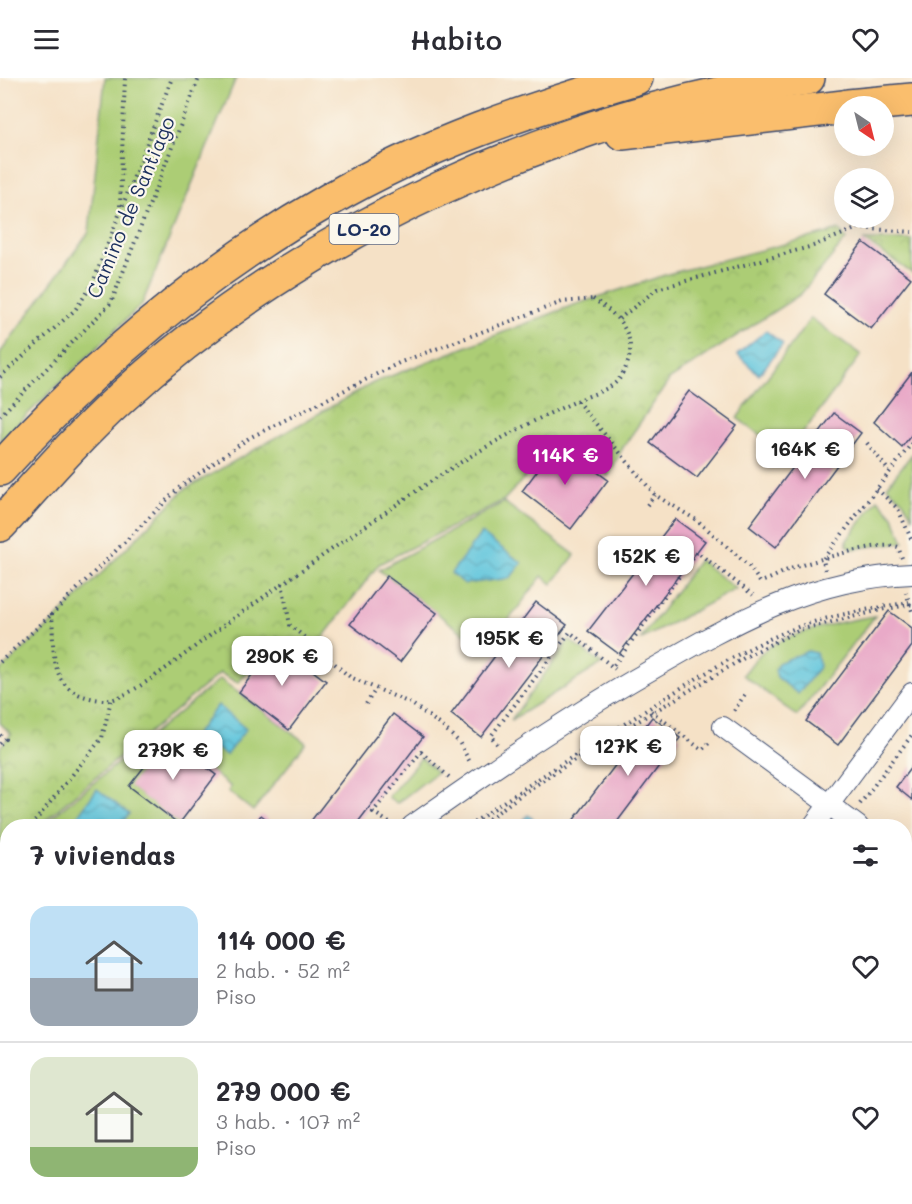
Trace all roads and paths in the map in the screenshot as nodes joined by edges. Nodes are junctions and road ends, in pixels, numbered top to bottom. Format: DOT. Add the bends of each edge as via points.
graph roads {
  1 [pos="125,78"];
  2 [pos="172,78"];
  3 [pos="199,78"];
  4 [pos="568,78"];
  5 [pos="636,78"];
  6 [pos="808,78"];
  7 [pos="912,100"];
  8 [pos="894,102"];
  9 [pos="834,109"];
  10 [pos="566,138"];
  11 [pos="329,199"];
  12 [pos="120,210"];
  13 [pos="912,232"];
  14 [pos="619,319"];
  15 [pos="0,377"];
  16 [pos="577,401"];
  17 [pos="0,416"];
  18 [pos="867,443"];
  19 [pos="912,443"];
  20 [pos="0,469"];
  21 [pos="890,471"];
  22 [pos="877,489"];
  23 [pos="655,495"];
  24 [pos="647,505"];
  25 [pos="0,525"];
  26 [pos="912,541"];
  27 [pos="823,559"];
  28 [pos="906,573"];
  29 [pos="282,584"];
  30 [pos="828,585"];
  31 [pos="910,604"];
  32 [pos="768,607"];
  33 [pos="912,612"];
  34 [pos="52,614"];
  35 [pos="0,662"];
  36 [pos="614,665"];
  37 [pos="623,686"];
  38 [pos="376,689"];
  39 [pos="747,691"];
  40 [pos="912,693"];
  41 [pos="111,700"];
  42 [pos="366,704"];
  43 [pos="650,710"];
  44 [pos="723,727"];
  45 [pos="0,735"];
  46 [pos="912,735"];
  47 [pos="0,744"];
  48 [pos="508,758"];
  49 [pos="480,778"];
  50 [pos="463,790"];
  51 [pos="830,805"];
  52 [pos="857,817"];
  53 [pos="37,819"];
  54 [pos="384,819"];
  55 [pos="422,819"];
  56 [pos="479,819"];
  57 [pos="488,819"];
  58 [pos="819,819"];
  1 -- 12 [label="path"];
  2 -- 12 [label="path"];
  3 -- 17 [label="path, Camino de Santiago" via="111,303"];
  4 -- 11 [label="highway" via="472,120"];
  5 -- 11 [label="highway, LO-20" via="493,123"];
  6 -- 10 [label="highway, LO-20" via="709,94"];
  7 -- 8 [label="highway"];
  9 -- 10 [label="highway"];
  10 -- 25 [label="highway, LO-20" via="435,189 307,261 219,318 122,397"];
  11 -- 20 [label="highway, LO-20" via="215,273 150,325 80,385"];
  12 -- 15 [label="path" via="92,285 75,310"];
  13 -- 14 [label="path" via="858,228 813,246 657,289"];
  14 -- 16 [label="path" via="628,331 630,356 621,378"];
  14 -- 34 [label="path" via="593,300 562,302 401,362 249,438 180,487"];
  16 -- 23 [label="path"];
  16 -- 29 [label="path" via="459,462"];
  18 -- 21 [label="path"];
  19 -- 21 [label="path"];
  21 -- 22 [label="path"];
  22 -- 26 [label="path" via="898,509"];
  22 -- 27 [label="path"];
  23 -- 24 [label="path"];
  23 -- 27 [label="path" via="698,521 735,552 762,582"];
  27 -- 28 [label="path" via="892,544 898,547"];
  27 -- 30 [label="path"];
  28 -- 30 [label="street"];
  28 -- 31 [label="path"];
  29 -- 38 [label="path" via="290,625 350,677"];
  29 -- 41 [label="path" via="142,684"];
  30 -- 32 [label="street"];
  31 -- 33 [label="path"];
  31 -- 43 [label="path" via="800,630"];
  32 -- 36 [label="path" via="697,552"];
  32 -- 37 [label="street"];
  34 -- 35 [label="path"];
  34 -- 41 [label="path" via="57,671 63,681 72,691"];
  36 -- 37 [label="path"];
  36 -- 48 [label="path" via="570,632 491,735"];
  37 -- 48 [label="street"];
  38 -- 42 [label="path"];
  38 -- 49 [label="path" via="412,704 441,725 459,742"];
  39 -- 44 [label="path"];
  40 -- 51 [label="street"];
  41 -- 53 [label="path" via="102,738"];
  43 -- 44 [label="path" via="702,750"];
  43 -- 56 [label="path"];
  43 -- 57 [label="path"];
  44 -- 51 [label="street"];
  45 -- 47 [label="path" via="5,739"];
  46 -- 52 [label="path"];
  48 -- 49 [label="street"];
  49 -- 50 [label="street"];
  50 -- 54 [label="path" via="421,753 373,812"];
  50 -- 55 [label="street"];
  51 -- 52 [label="street"];
  51 -- 58 [label="street"];
}
